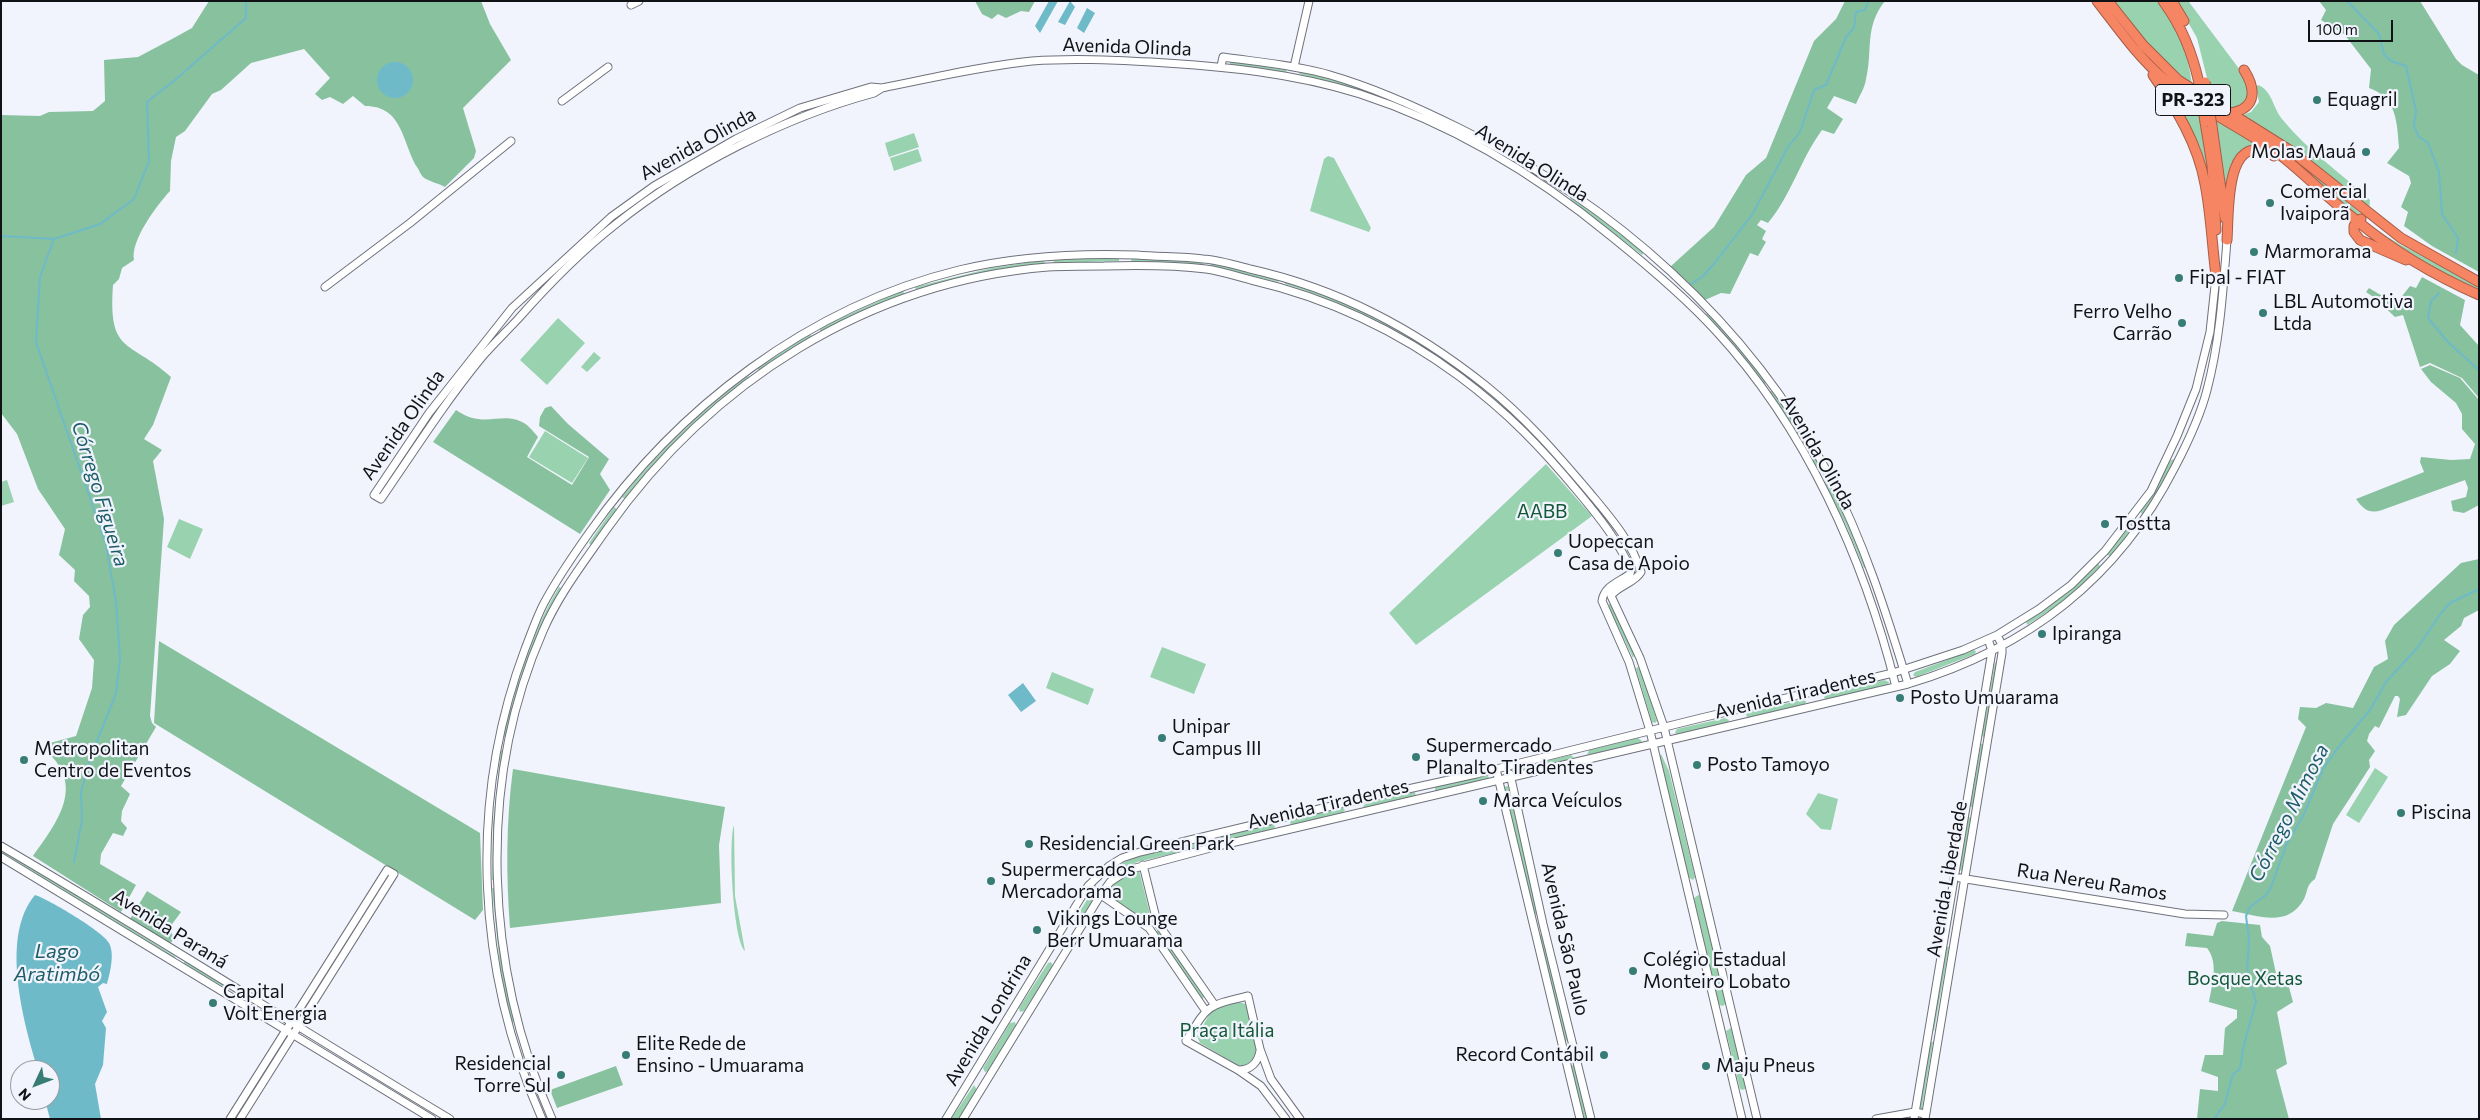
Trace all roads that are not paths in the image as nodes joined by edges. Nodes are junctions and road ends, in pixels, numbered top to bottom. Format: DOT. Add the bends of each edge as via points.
graph roads {
  1 [pos="639,1"];
  2 [pos="1309,1"];
  3 [pos="2097,1"];
  4 [pos="2108,1"];
  5 [pos="2164,1"];
  6 [pos="2172,1"];
  7 [pos="631,5"];
  8 [pos="2137,52"];
  9 [pos="608,66"];
  10 [pos="1221,66"];
  11 [pos="1294,67"];
  12 [pos="2244,70"];
  13 [pos="2202,83"];
  14 [pos="882,88"];
  15 [pos="562,101"];
  16 [pos="800,108"];
  17 [pos="2231,112"];
  18 [pos="803,116"];
  19 [pos="2209,124"];
  20 [pos="511,141"];
  21 [pos="677,172"];
  22 [pos="2307,178"];
  23 [pos="682,179"];
  24 [pos="2364,219"];
  25 [pos="2227,240"];
  26 [pos="2431,271"];
  27 [pos="2216,276"];
  28 [pos="542,279"];
  29 [pos="2479,282"];
  30 [pos="550,285"];
  31 [pos="910,285"];
  32 [pos="325,287"];
  33 [pos="913,295"];
  34 [pos="2479,295"];
  35 [pos="2212,322"];
  36 [pos="2221,323"];
  37 [pos="813,328"];
  38 [pos="818,336"];
  39 [pos="2169,455"];
  40 [pos="2179,460"];
  41 [pos="2133,515"];
  42 [pos="2142,521"];
  43 [pos="2100,556"];
  44 [pos="2109,565"];
  45 [pos="1997,635"];
  46 [pos="1988,639"];
  47 [pos="2002,645"];
  48 [pos="1992,651"];
  49 [pos="1903,670"];
  50 [pos="1893,673"];
  51 [pos="1908,684"];
  52 [pos="1896,687"];
  53 [pos="1664,727"];
  54 [pos="1650,731"];
  55 [pos="1667,741"];
  56 [pos="1653,744"];
  57 [pos="1670,756"];
  58 [pos="1657,758"];
  59 [pos="1508,766"];
  60 [pos="1496,769"];
  61 [pos="1511,778"];
  62 [pos="1499,780"];
  63 [pos="1,846"];
  64 [pos="1960,847"];
  65 [pos="1968,848"];
  66 [pos="1,857"];
  67 [pos="1144,865"];
  68 [pos="1109,866"];
  69 [pos="1117,876"];
  70 [pos="1954,877"];
  71 [pos="1964,878"];
  72 [pos="487,885"];
  73 [pos="498,885"];
  74 [pos="1088,886"];
  75 [pos="1100,896"];
  76 [pos="2224,915"];
  77 [pos="1067,922"];
  78 [pos="1157,922"];
  79 [pos="1149,928"];
  80 [pos="1078,930"];
  81 [pos="1214,1004"];
  82 [pos="1205,1010"];
  83 [pos="288,1026"];
  84 [pos="297,1027"];
  85 [pos="293,1034"];
  86 [pos="1260,1049"];
  87 [pos="1238,1070"];
  88 [pos="1271,1079"];
  89 [pos="1262,1086"];
  90 [pos="1751,1092"];
  91 [pos="1737,1095"];
  92 [pos="1915,1115"];
  93 [pos="1925,1116"];
  94 [pos="230,1119"];
  95 [pos="240,1119"];
  96 [pos="432,1119"];
  97 [pos="450,1119"];
  98 [pos="542,1119"];
  99 [pos="552,1119"];
  100 [pos="946,1119"];
  101 [pos="963,1119"];
  102 [pos="1286,1119"];
  103 [pos="1300,1119"];
  104 [pos="1580,1119"];
  105 [pos="1591,1119"];
  106 [pos="1742,1119"];
  107 [pos="1758,1119"];
  108 [pos="1876,1119"];
  1 -- 7 [label="street"];
  2 -- 11 [label="street"];
  3 -- 8 [label="highway, PR-323"];
  4 -- 17 [label="highway, PR-323" via="2143,45 2178,80"];
  5 -- 13 [label="highway" via="2192,52"];
  6 -- 13 [label="highway" via="2197,51"];
  8 -- 22 [label="highway, PR-323" via="2170,84 2258,139"];
  8 -- 27 [label="highway" via="2174,107 2199,161 2205,183"];
  9 -- 15 [label="street"];
  10 -- 11 [label="street, Avenida Olinda" via="1222,57"];
  10 -- 14 [label="street, Avenida Olinda" via="1096,59 1032,61"];
  10 -- 50 [label="street, Avenida Olinda" via="1360,94 1457,136 1505,161 1562,198 1616,240 1698,312 1734,352 1776,409 1818,480 1852,549"];
  11 -- 49 [label="street, Avenida Olinda" via="1358,84 1407,104 1540,171 1650,253 1705,305 1754,360 1794,416 1828,474 1872,571"];
  12 -- 17 [label="highway" via="2252,83 2251,99 2242,110"];
  13 -- 19 [label="highway, bridge"];
  14 -- 16 [label="street, Avenida Olinda" via="871,87"];
  14 -- 18 [label="street, Avenida Olinda"];
  16 -- 18 [label="street"];
  16 -- 21 [label="street, Avenida Olinda"];
  17 -- 24 [label="highway, PR-323" via="2291,151"];
  18 -- 23 [label="street, Avenida Olinda"];
  19 -- 25 [label="highway"];
  19 -- 27 [label="highway" via="2216,196"];
  20 -- 32 [label="street"];
  21 -- 23 [label="street"];
  21 -- 28 [label="street, Avenida Olinda" via="610,217"];
  22 -- 24 [label="highway, PR-323"];
  22 -- 25 [label="highway" via="2266,151 2254,150 2245,154 2234,166"];
  23 -- 30 [label="street, Avenida Olinda" via="616,224"];
  24 -- 26 [label="highway, PR-323"];
  24 -- 26 [label="highway" via="2354,232 2360,240"];
  24 -- 29 [label="highway"];
  25 -- 36 [label="street, Avenida Tiradentes"];
  26 -- 34 [label="highway, PR-323"];
  27 -- 35 [label="street, Avenida Tiradentes"];
  28 -- 30 [label="street"];
  28 -- 30 [label="street, Avenida Olinda" via="512,308 465,365 374,495 381,499 462,382"];
  31 -- 33 [label="street"];
  31 -- 37 [label="street"];
  31 -- 53 [label="street" via="958,270 1050,255 1207,259 1284,276 1338,296 1393,322 1432,345 1511,406 1542,435 1614,523 1641,572 1611,596 1640,658"];
  33 -- 38 [label="street"];
  33 -- 54 [label="street" via="971,280 1051,267 1124,265 1207,269 1308,294 1382,326 1428,353 1500,408 1537,442 1596,513 1631,570 1630,574 1608,588 1602,601 1629,662"];
  35 -- 36 [label="street"];
  35 -- 39 [label="street, Avenida Tiradentes" via="2196,389"];
  36 -- 40 [label="street, Avenida Tiradentes" via="2204,404"];
  37 -- 38 [label="street"];
  37 -- 72 [label="street" via="720,392 661,446 608,506 558,578 536,620 519,665 496,745 488,821"];
  38 -- 73 [label="street" via="758,376 681,440 624,505 564,592 534,654 507,749 497,833"];
  39 -- 40 [label="street"];
  39 -- 41 [label="street, Avenida Tiradentes" via="2151,490"];
  40 -- 42 [label="street, Avenida Tiradentes"];
  41 -- 42 [label="street"];
  41 -- 43 [label="street, Avenida Tiradentes"];
  42 -- 44 [label="street, Avenida Tiradentes"];
  43 -- 44 [label="street"];
  43 -- 45 [label="street, Avenida Tiradentes" via="2055,597"];
  44 -- 47 [label="street, Avenida Tiradentes" via="2069,602"];
  45 -- 46 [label="street, Avenida Tiradentes"];
  45 -- 47 [label="street"];
  46 -- 48 [label="street"];
  46 -- 49 [label="street, Avenida Tiradentes"];
  47 -- 48 [label="street, Avenida Tiradentes"];
  47 -- 65 [label="street, Avenida Liberdade"];
  48 -- 51 [label="street, Avenida Tiradentes"];
  48 -- 64 [label="street, Avenida Liberdade"];
  49 -- 50 [label="street, Avenida Tiradentes"];
  49 -- 51 [label="street, Avenida Olinda"];
  50 -- 52 [label="street, Avenida Olinda"];
  50 -- 53 [label="street, Avenida Tiradentes"];
  51 -- 52 [label="street, Avenida Tiradentes"];
  52 -- 55 [label="street, Avenida Tiradentes"];
  53 -- 54 [label="street, Avenida Tiradentes"];
  53 -- 55 [label="street"];
  54 -- 56 [label="street"];
  54 -- 59 [label="street, Avenida Tiradentes"];
  55 -- 56 [label="street, Avenida Tiradentes"];
  55 -- 57 [label="street"];
  56 -- 58 [label="street"];
  56 -- 61 [label="street, Avenida Tiradentes"];
  57 -- 58 [label="street" via="1663,752"];
  57 -- 90 [label="street"];
  58 -- 91 [label="street"];
  59 -- 60 [label="street, Avenida Tiradentes"];
  59 -- 61 [label="street, Avenida São Paulo"];
  60 -- 62 [label="street, Avenida São Paulo"];
  60 -- 68 [label="street, Avenida Tiradentes" via="1216,833 1130,855"];
  61 -- 62 [label="street, Avenida Tiradentes"];
  61 -- 105 [label="street, Avenida São Paulo"];
  62 -- 67 [label="street, Avenida Tiradentes"];
  62 -- 104 [label="street, Avenida São Paulo"];
  63 -- 83 [label="street, Avenida Paraná" via="76,889"];
  64 -- 65 [label="street"];
  64 -- 70 [label="street, Avenida Liberdade"];
  65 -- 71 [label="street, Avenida Liberdade"];
  66 -- 83 [label="street, Avenida Paraná"];
  67 -- 69 [label="street, Avenida Tiradentes"];
  67 -- 78 [label="street"];
  68 -- 74 [label="street, Avenida Londrina"];
  69 -- 75 [label="street, Avenida Londrina"];
  70 -- 71 [label="street, Rua Nereu Ramos"];
  70 -- 92 [label="street, Avenida Liberdade"];
  71 -- 76 [label="street, Rua Nereu Ramos" via="2185,914"];
  71 -- 93 [label="street, Avenida Liberdade"];
  72 -- 73 [label="street"];
  72 -- 98 [label="street" via="497,979 518,1060"];
  73 -- 99 [label="street" via="504,949 519,1026 533,1074"];
  74 -- 75 [label="street"];
  74 -- 77 [label="street, Avenida Londrina"];
  75 -- 79 [label="street"];
  75 -- 80 [label="street, Avenida Londrina"];
  77 -- 80 [label="street"];
  77 -- 100 [label="street, Avenida Londrina"];
  78 -- 79 [label="street"];
  78 -- 81 [label="street"];
  79 -- 82 [label="street"];
  80 -- 101 [label="street, Avenida Londrina"];
  81 -- 82 [label="street"];
  81 -- 86 [label="street" via="1248,996"];
  82 -- 87 [label="street" via="1186,1041"];
  83 -- 84 [label="street, Avenida Paraná"];
  83 -- 84 [label="street" via="387,870 394,874"];
  83 -- 85 [label="street, Avenida Paraná"];
  83 -- 94 [label="street"];
  84 -- 85 [label="street"];
  84 -- 97 [label="street, Avenida Paraná"];
  85 -- 95 [label="street"];
  85 -- 96 [label="street, Avenida Paraná"];
  86 -- 87 [label="street" via="1253,1065"];
  86 -- 88 [label="street"];
  87 -- 89 [label="street"];
  88 -- 89 [label="street"];
  88 -- 103 [label="street"];
  89 -- 102 [label="street"];
  90 -- 91 [label="street"];
  90 -- 107 [label="street"];
  91 -- 106 [label="street"];
  92 -- 93 [label="street"];
  92 -- 108 [label="street"];
}
